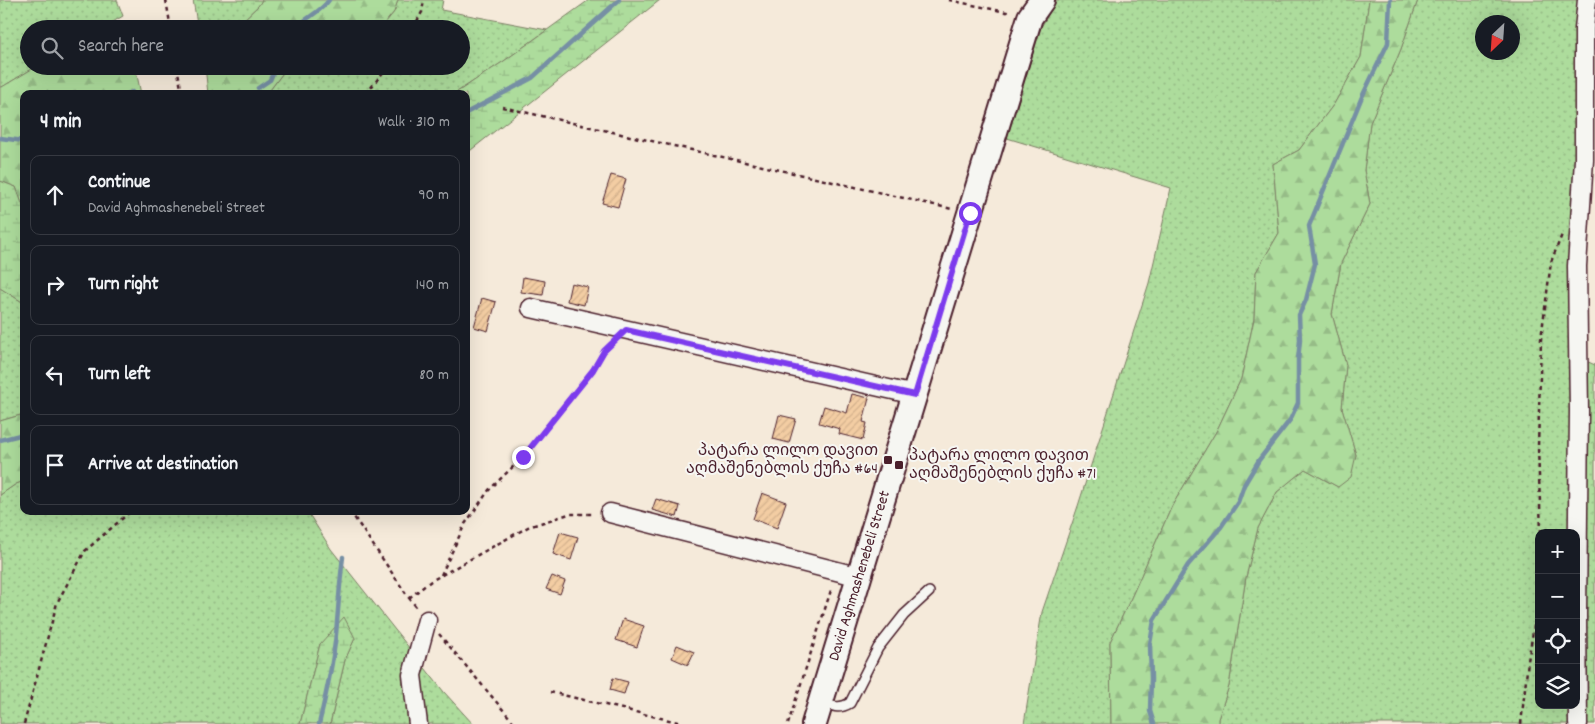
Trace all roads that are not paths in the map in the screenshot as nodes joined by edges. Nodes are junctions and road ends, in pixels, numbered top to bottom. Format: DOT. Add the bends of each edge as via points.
graph roads {
  1 [pos="1587,0"];
  2 [pos="1036,8"];
  3 [pos="1590,31"];
  4 [pos="531,308"];
  5 [pos="915,395"];
  6 [pos="610,513"];
  7 [pos="860,576"];
  8 [pos="929,592"];
  9 [pos="427,620"];
  10 [pos="821,702"];
  11 [pos="418,724"];
  12 [pos="814,724"];
  13 [pos="1578,724"];
  1 -- 3 [label="street"];
  2 -- 5 [label="street, David Aghmashenebeli Street"];
  3 -- 13 [label="street" via="1577,266"];
  4 -- 5 [label="street"];
  5 -- 7 [label="street, David Aghmashenebeli Street"];
  6 -- 7 [label="street"];
  7 -- 10 [label="street, David Aghmashenebeli Street"];
  8 -- 10 [label="lane" via="904,615 878,648 850,703 837,707"];
  9 -- 11 [label="street" via="412,675"];
  10 -- 12 [label="street, David Aghmashenebeli Street"];
}
